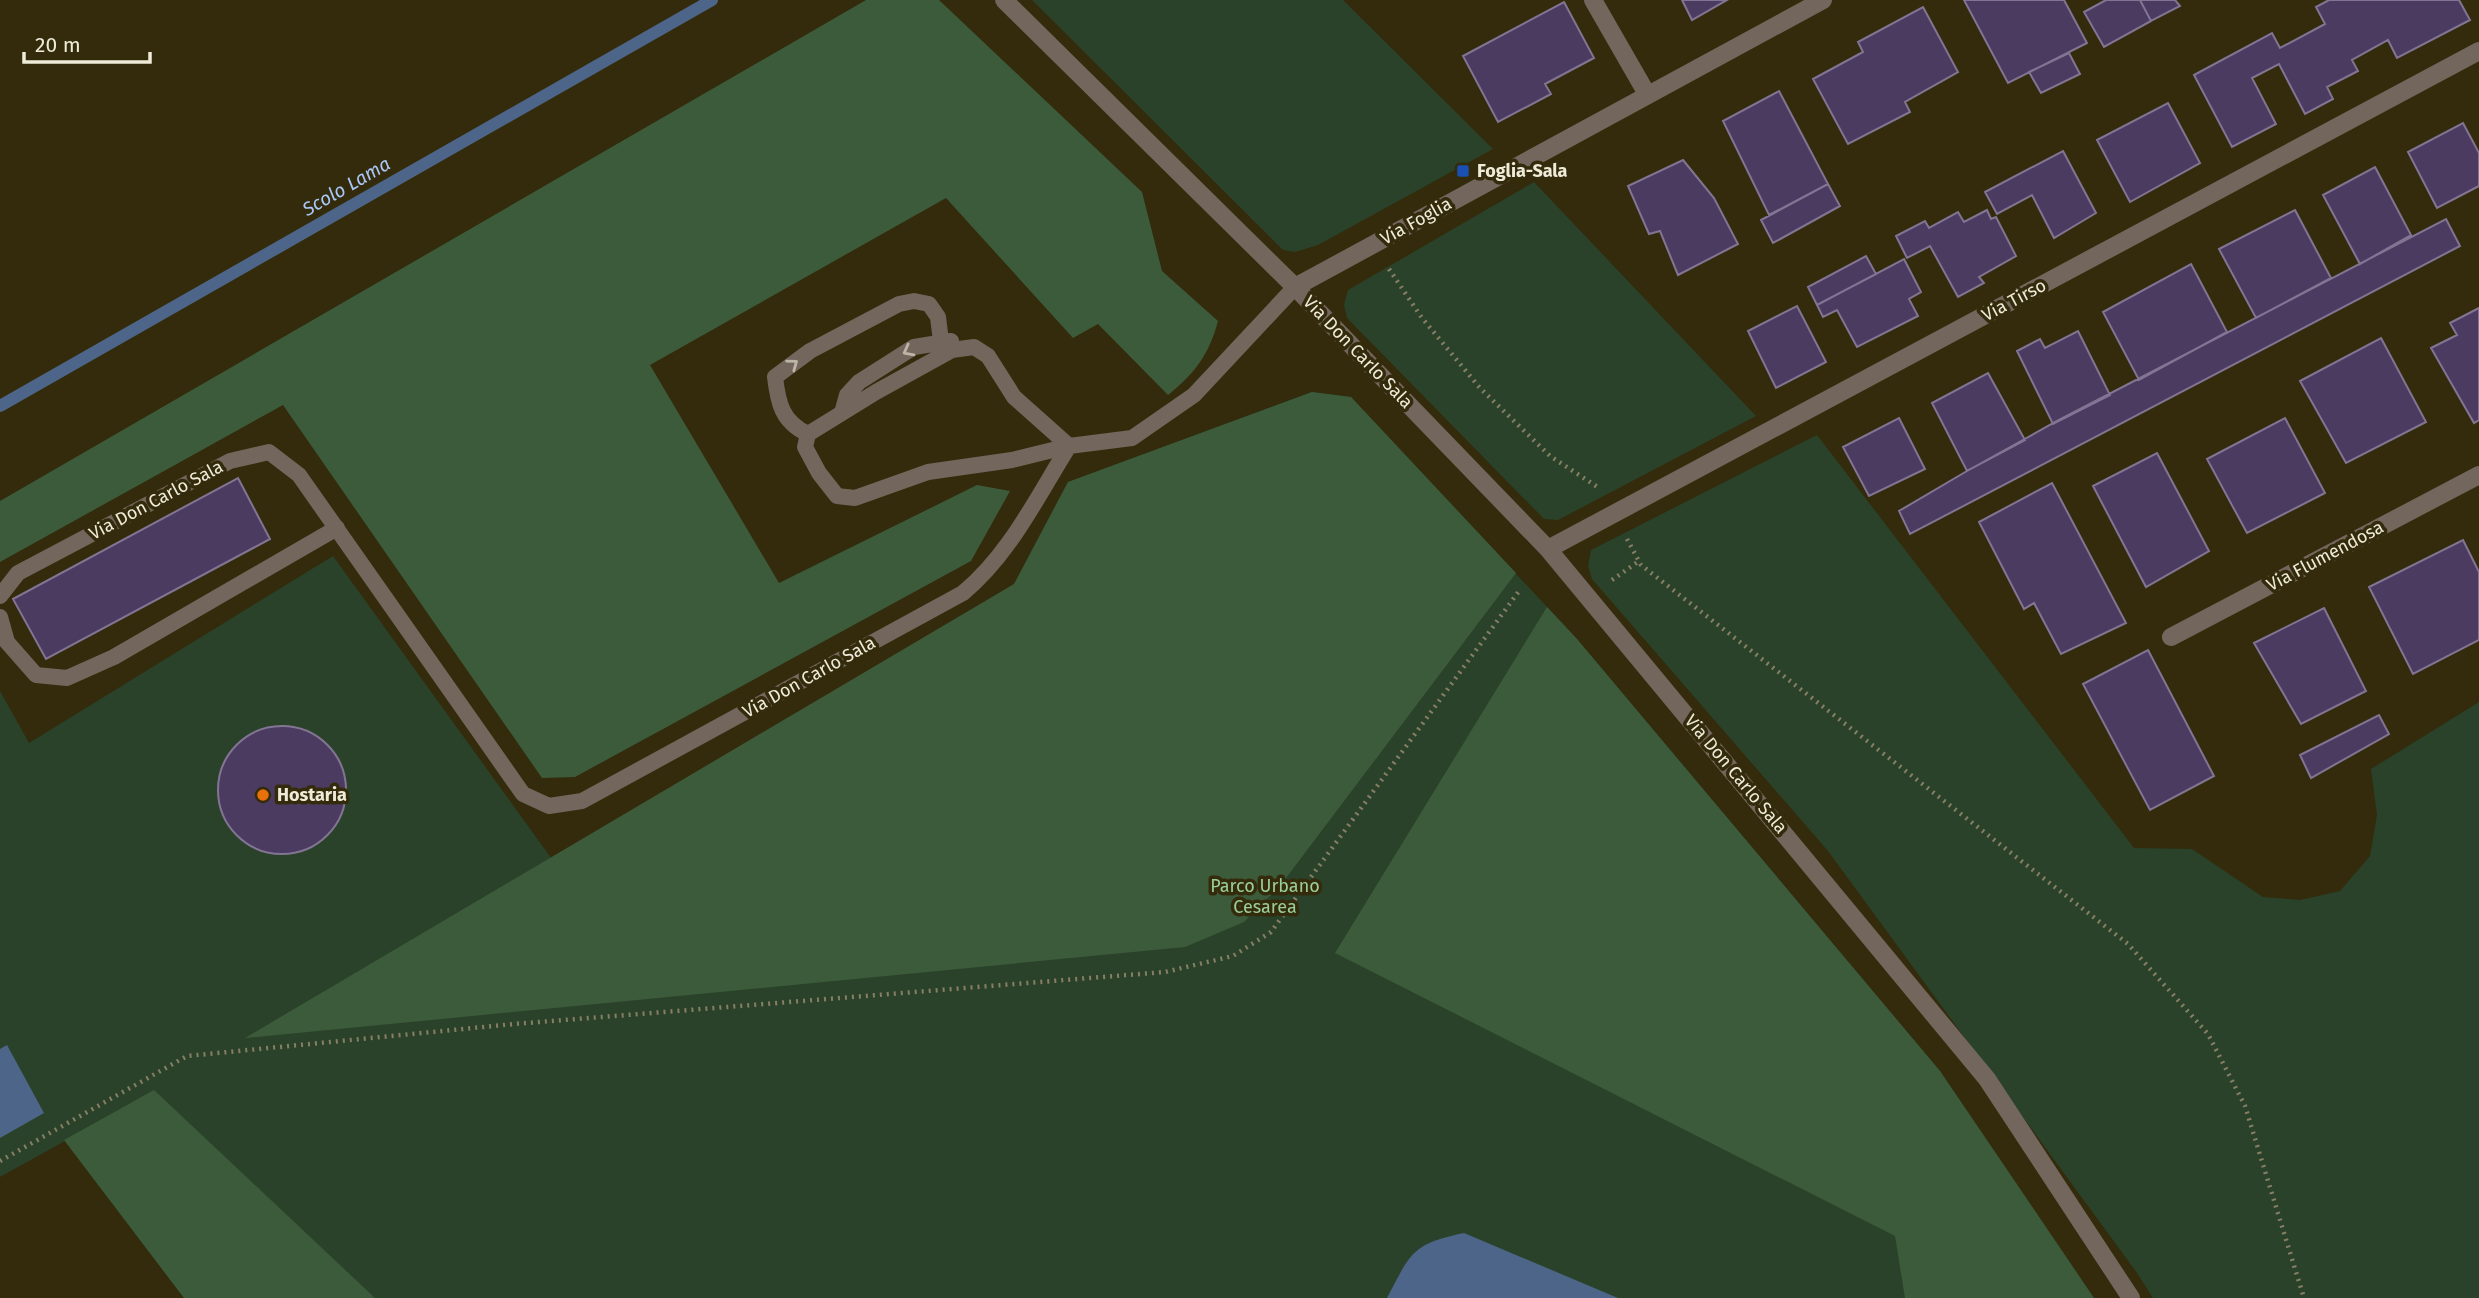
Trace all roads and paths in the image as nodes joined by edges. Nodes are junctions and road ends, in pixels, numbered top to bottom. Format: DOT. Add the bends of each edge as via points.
graph roads {
  1 [pos="1593,0"];
  2 [pos="1822,0"];
  3 [pos="1007,4"];
  4 [pos="2479,51"];
  5 [pos="1647,94"];
  6 [pos="1387,266"];
  7 [pos="1295,287"];
  8 [pos="941,341"];
  9 [pos="974,347"];
  10 [pos="842,413"];
  11 [pos="808,434"];
  12 [pos="1069,446"];
  13 [pos="2479,475"];
  14 [pos="1612,514"];
  15 [pos="337,528"];
  16 [pos="1548,549"];
  17 [pos="1639,561"];
  18 [pos="1608,582"];
  19 [pos="1519,591"];
  20 [pos="0,596"];
  21 [pos="0,617"];
  22 [pos="2171,637"];
  23 [pos="0,1161"];
  24 [pos="2131,1298"];
  25 [pos="2304,1298"];
  1 -- 5 [label="street"];
  2 -- 5 [label="street, Via Foglia"];
  3 -- 7 [label="street, Via Don Carlo Sala"];
  4 -- 14 [label="street, Via Tirso"];
  5 -- 7 [label="street, Via Foglia"];
  6 -- 14 [label="path" via="1422,318 1480,388 1550,456 1598,487"];
  7 -- 12 [label="lane, Via Don Carlo Sala" via="1194,395 1132,438"];
  7 -- 16 [label="street, Via Don Carlo Sala"];
  8 -- 9 [label="lane"];
  8 -- 10 [label="lane, one-way" via="914,346 859,382 847,395"];
  11 -- 8 [label="lane, one-way" via="795,428 778,404 775,377 810,351 899,304 914,301 929,304 938,317"];
  9 -- 10 [label="lane" via="952,350"];
  9 -- 12 [label="lane" via="988,356 1014,397"];
  10 -- 11 [label="lane"];
  11 -- 12 [label="lane" via="805,447 819,473 837,496 855,498 928,472"];
  12 -- 15 [label="lane, Via Don Carlo Sala" via="1003,553 963,593 582,802 550,806 523,794"];
  13 -- 22 [label="street, Via Flumendosa"];
  14 -- 16 [label="street, Via Tirso"];
  14 -- 17 [label="path"];
  15 -- 20 [label="lane, Via Don Carlo Sala" via="299,475 269,452 230,461 18,573"];
  15 -- 21 [label="lane" via="114,657 67,678 36,675 7,642"];
  16 -- 24 [label="street, Via Don Carlo Sala" via="1987,1079"];
  17 -- 18 [label="path"];
  17 -- 25 [label="path" via="2129,944 2208,1034 2245,1106"];
  19 -- 23 [label="path" via="1270,932 1233,957 1165,972 514,1024 187,1056"];
}
